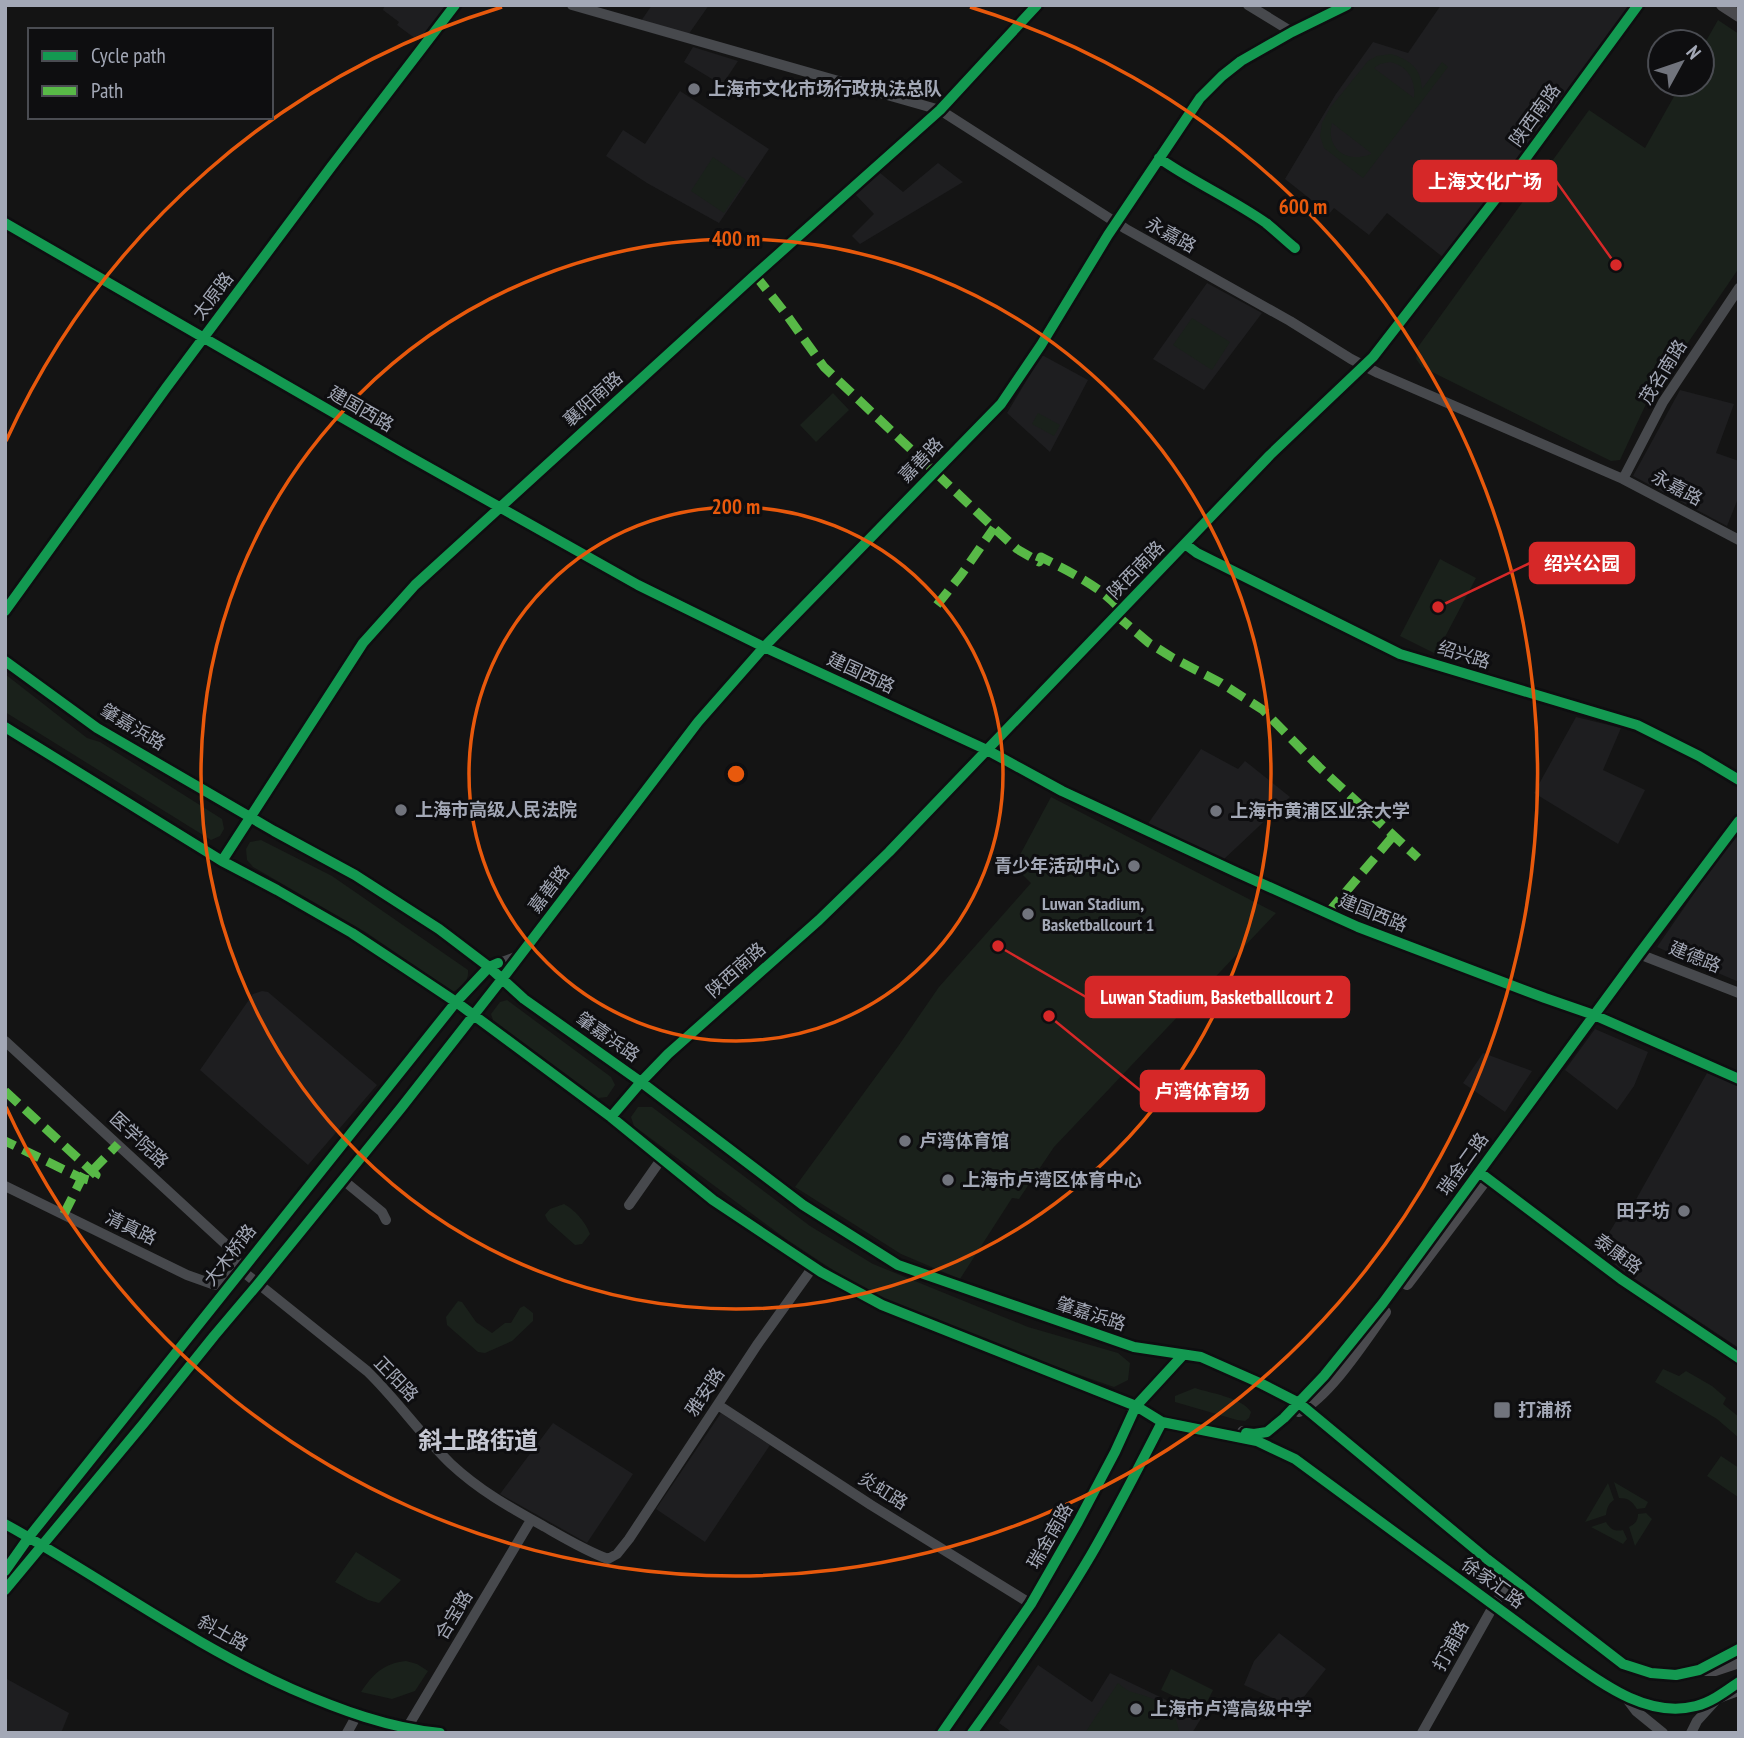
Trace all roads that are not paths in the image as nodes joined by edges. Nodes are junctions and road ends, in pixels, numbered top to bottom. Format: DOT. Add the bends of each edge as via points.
graph roads {
  1 [pos="455,5"];
  2 [pos="572,5"];
  3 [pos="1037,5"];
  4 [pos="1248,5"];
  5 [pos="1347,5"];
  6 [pos="1638,5"];
  7 [pos="1722,5"];
  8 [pos="1739,16"];
  9 [pos="1292,32"];
  10 [pos="940,110"];
  11 [pos="5,223"];
  12 [pos="1116,223"];
  13 [pos="1739,288"];
  14 [pos="203,338"];
  15 [pos="1364,366"];
  16 [pos="1623,479"];
  17 [pos="500,508"];
  18 [pos="1739,540"];
  19 [pos="1185,544"];
  20 [pos="5,611"];
  21 [pos="764,647"];
  22 [pos="5,661"];
  23 [pos="5,727"];
  24 [pos="986,750"];
  25 [pos="1739,780"];
  26 [pos="250,816"];
  27 [pos="1739,821"];
  28 [pos="222,861"];
  29 [pos="1639,954"];
  30 [pos="521,955"];
  31 [pos="489,967"];
  32 [pos="502,979"];
  33 [pos="1739,993"];
  34 [pos="456,1002"];
  35 [pos="1594,1015"];
  36 [pos="473,1016"];
  37 [pos="5,1041"];
  38 [pos="1739,1079"];
  39 [pos="641,1082"];
  40 [pos="611,1116"];
  41 [pos="662,1158"];
  42 [pos="1483,1175"];
  43 [pos="343,1180"];
  44 [pos="5,1186"];
  45 [pos="629,1205"];
  46 [pos="386,1220"];
  47 [pos="813,1267"];
  48 [pos="241,1270"];
  49 [pos="258,1284"];
  50 [pos="1184,1355"];
  51 [pos="1739,1358"];
  52 [pos="718,1405"];
  53 [pos="1302,1405"];
  54 [pos="1136,1406"];
  55 [pos="1162,1422"];
  56 [pos="531,1520"];
  57 [pos="5,1524"];
  58 [pos="29,1537"];
  59 [pos="629,1539"];
  60 [pos="43,1546"];
  61 [pos="5,1571"];
  62 [pos="1512,1578"];
  63 [pos="5,1590"];
  64 [pos="1031,1604"];
  65 [pos="1494,1605"];
  66 [pos="1739,1649"];
  67 [pos="1739,1662"];
  68 [pos="1699,1670"];
  69 [pos="1739,1682"];
  70 [pos="1739,1691"];
  71 [pos="1624,1695"];
  72 [pos="1721,1695"];
  73 [pos="357,1715"];
  74 [pos="405,1730"];
  75 [pos="346,1733"];
  76 [pos="440,1733"];
  77 [pos="942,1733"];
  78 [pos="972,1733"];
  79 [pos="1422,1733"];
  80 [pos="1663,1733"];
  81 [pos="1691,1733"];
  1 -- 14 [label="street, 太原路"];
  2 -- 10 [label="street, 永嘉路"];
  3 -- 10 [label="street, 襄阳南路"];
  4 -- 9 [label="street"];
  5 -- 9 [label="street, 嘉善路"];
  6 -- 15 [label="main road, 陕西南路" via="1501,192"];
  7 -- 8 [label="main road"];
  9 -- 12 [label="street, 嘉善路" via="1241,61 1205,92"];
  10 -- 12 [label="street, 永嘉路"];
  10 -- 17 [label="street, 襄阳南路"];
  11 -- 14 [label="street, 建国西路"];
  12 -- 15 [label="street, 永嘉路"];
  12 -- 21 [label="street, 嘉善路" via="1001,404"];
  13 -- 16 [label="street, 茂名南路" via="1663,402"];
  14 -- 17 [label="street, 建国西路"];
  14 -- 20 [label="street, 太原路"];
  15 -- 16 [label="street, 永嘉路"];
  15 -- 19 [label="main road, 陕西南路"];
  16 -- 18 [label="street, 永嘉路"];
  17 -- 21 [label="street, 建国西路" via="638,585"];
  17 -- 26 [label="street, 襄阳南路" via="415,585 373,631"];
  19 -- 24 [label="main road, 陕西南路"];
  19 -- 25 [label="street, 绍兴路" via="1400,654 1637,725"];
  21 -- 24 [label="street, 建国西路"];
  21 -- 30 [label="street, 嘉善路" via="698,723"];
  22 -- 26 [label="main road, 肇嘉浜路" via="97,728"];
  23 -- 28 [label="main road"];
  24 -- 35 [label="street, 建国西路" via="1069,794 1348,922"];
  24 -- 39 [label="main road, 陕西南路" via="890,852"];
  26 -- 28 [label="street, 襄阳南路"];
  26 -- 31 [label="main road, 肇嘉浜路" via="355,875"];
  27 -- 29 [label="main road, 瑞金二路"];
  28 -- 34 [label="main road" via="352,933"];
  29 -- 33 [label="street, 建德路"];
  29 -- 35 [label="main road, 瑞金二路"];
  30 -- 31 [label="street"];
  30 -- 32 [label="street, 嘉善路"];
  31 -- 32 [label="main road, 肇嘉浜路"];
  31 -- 34 [label="street, 大木桥路"];
  32 -- 36 [label="street"];
  32 -- 39 [label="main road, 肇嘉浜路"];
  34 -- 36 [label="main road"];
  34 -- 48 [label="street, 大木桥路"];
  35 -- 38 [label="street, 建国西路"];
  35 -- 42 [label="main road, 瑞金二路"];
  36 -- 40 [label="main road"];
  36 -- 43 [label="street"];
  37 -- 48 [label="street, 医学院路" via="232,1250"];
  39 -- 40 [label="main road, 陕西南路"];
  39 -- 50 [label="main road, 肇嘉浜路" via="803,1205 898,1265 1134,1347"];
  40 -- 41 [label="main road"];
  41 -- 45 [label="street"];
  41 -- 47 [label="main road" via="713,1200"];
  42 -- 51 [label="street, 泰康路" via="1621,1279"];
  42 -- 53 [label="main road, 瑞金二路" via="1327,1390"];
  43 -- 46 [label="street"];
  43 -- 49 [label="street"];
  44 -- 48 [label="street, 清真路" via="206,1282 215,1285"];
  47 -- 52 [label="street, 雅安路"];
  47 -- 54 [label="main road" via="882,1305"];
  48 -- 49 [label="street, 正阳路"];
  48 -- 58 [label="street, 大木桥路"];
  49 -- 56 [label="street, 正阳路" via="367,1371 458,1469"];
  49 -- 60 [label="street"];
  50 -- 53 [label="main road, 肇嘉浜路" via="1201,1357"];
  50 -- 54 [label="main road, 瑞金南路"];
  52 -- 59 [label="street, 雅安路"];
  52 -- 64 [label="street, 炎虹路"];
  53 -- 55 [label="main road, 瑞金二路" via="1267,1432 1254,1434"];
  53 -- 62 [label="main road, 徐家汇路"];
  54 -- 55 [label="main road"];
  54 -- 64 [label="main road, 瑞金南路"];
  55 -- 65 [label="main road, 徐家汇路" via="1257,1441 1295,1459"];
  55 -- 78 [label="main road" via="1093,1552"];
  56 -- 59 [label="street, 正阳路" via="608,1559"];
  56 -- 74 [label="street, 合宝路"];
  57 -- 58 [label="main road, 斜土路"];
  58 -- 60 [label="main road, 斜土路"];
  58 -- 61 [label="street, 大木桥路"];
  60 -- 63 [label="street"];
  60 -- 73 [label="main road, 斜土路" via="231,1659"];
  62 -- 65 [label="street, 打浦路"];
  62 -- 68 [label="main road, 徐家汇路" via="1623,1664 1676,1675"];
  64 -- 77 [label="main road, 瑞金南路"];
  65 -- 71 [label="main road, 徐家汇路"];
  65 -- 79 [label="street, 打浦路"];
  66 -- 68 [label="main road, 徐家汇路"];
  67 -- 68 [label="main road, 徐家汇路"];
  69 -- 72 [label="main road, 徐家汇路"];
  70 -- 72 [label="main road, 徐家汇路"];
  71 -- 72 [label="main road, 徐家汇路" via="1674,1708 1696,1706"];
  71 -- 80 [label="street"];
  72 -- 81 [label="street"];
  73 -- 74 [label="main road, 斜土路"];
  73 -- 75 [label="street"];
  74 -- 76 [label="main road, 斜土路"];
}
